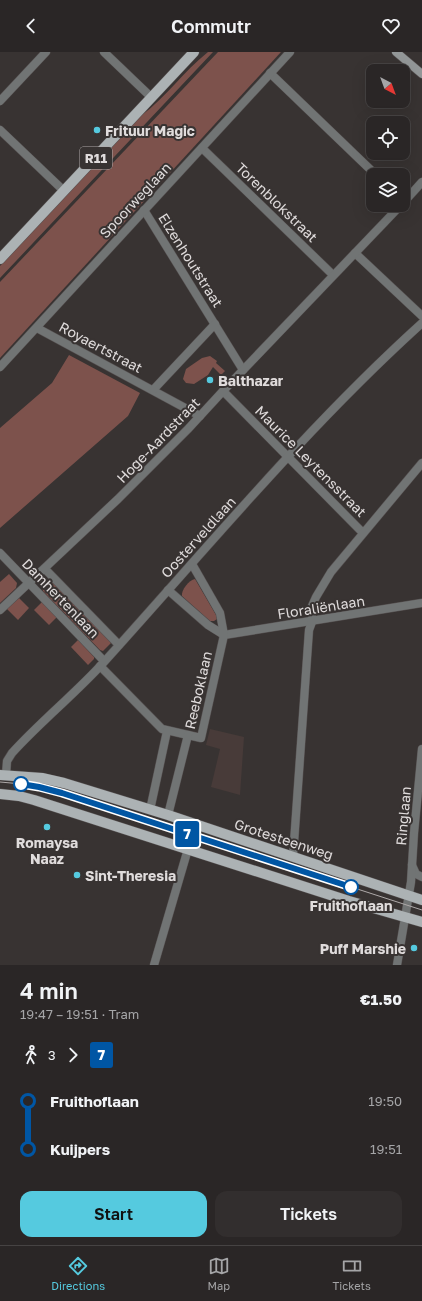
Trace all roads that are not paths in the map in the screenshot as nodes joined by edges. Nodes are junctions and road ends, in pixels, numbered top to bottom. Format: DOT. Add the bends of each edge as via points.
graph roads {
  1 [pos="46,52"];
  2 [pos="104,52"];
  3 [pos="290,52"];
  4 [pos="396,52"];
  5 [pos="195,53"];
  6 [pos="270,73"];
  7 [pos="422,74"];
  8 [pos="152,98"];
  9 [pos="0,101"];
  10 [pos="0,130"];
  11 [pos="202,148"];
  12 [pos="369,168"];
  13 [pos="422,182"];
  14 [pos="64,191"];
  15 [pos="410,195"];
  16 [pos="144,210"];
  17 [pos="394,212"];
  18 [pos="355,253"];
  19 [pos="0,259"];
  20 [pos="333,275"];
  21 [pos="422,316"];
  22 [pos="422,323"];
  23 [pos="215,324"];
  24 [pos="37,328"];
  25 [pos="0,367"];
  26 [pos="243,370"];
  27 [pos="153,390"];
  28 [pos="223,391"];
  29 [pos="200,416"];
  30 [pos="288,456"];
  31 [pos="422,463"];
  32 [pos="363,532"];
  33 [pos="0,553"];
  34 [pos="192,564"];
  35 [pos="45,569"];
  36 [pos="28,583"];
  37 [pos="168,590"];
  38 [pos="422,603"];
  39 [pos="0,610"];
  40 [pos="312,622"];
  41 [pos="224,635"];
  42 [pos="119,645"];
  43 [pos="102,663"];
  44 [pos="167,731"];
  45 [pos="188,735"];
  46 [pos="422,749"];
  47 [pos="421,768"];
  48 [pos="3,775"];
  49 [pos="0,794"];
  50 [pos="150,810"];
  51 [pos="168,815"];
  52 [pos="188,849"];
  53 [pos="293,857"];
  54 [pos="412,865"];
  55 [pos="422,877"];
  56 [pos="409,895"];
  57 [pos="422,900"];
  58 [pos="405,917"];
  59 [pos="422,922"];
  60 [pos="154,965"];
  61 [pos="397,965"];
  1 -- 9 [label="street"];
  2 -- 8 [label="street"];
  3 -- 6 [label="street, Spoorweglaan"];
  4 -- 7 [label="main road"];
  5 -- 8 [label="main road, R11"];
  6 -- 11 [label="street, Spoorweglaan"];
  6 -- 12 [label="street"];
  8 -- 14 [label="main road, R11"];
  10 -- 14 [label="street"];
  11 -- 16 [label="street, Spoorweglaan"];
  11 -- 20 [label="street, Torenblokstraat"];
  13 -- 15 [label="street, Hoge-Aardstraat"];
  14 -- 19 [label="main road, R11"];
  16 -- 23 [label="street, Elzenhoutstraat"];
  16 -- 24 [label="street, Spoorweglaan"];
  17 -- 18 [label="street, Hoge-Aardstraat"];
  18 -- 20 [label="street, Hoge-Aardstraat"];
  18 -- 21 [label="street"];
  20 -- 26 [label="street, Hoge-Aardstraat"];
  22 -- 30 [label="street, Oosterveldlaan" via="362,379"];
  23 -- 26 [label="street, Elzenhoutstraat"];
  23 -- 27 [label="street"];
  24 -- 25 [label="street, Spoorweglaan"];
  24 -- 27 [label="street, Royaertstraat"];
  26 -- 28 [label="street, Hoge-Aardstraat"];
  27 -- 29 [label="street, Royaertstraat"];
  28 -- 29 [label="street, Hoge-Aardstraat"];
  28 -- 30 [label="street, Maurice Leytensstraat"];
  29 -- 35 [label="street, Hoge-Aardstraat"];
  30 -- 32 [label="street, Maurice Leytensstraat"];
  30 -- 34 [label="street, Oosterveldlaan"];
  31 -- 32 [label="street"];
  32 -- 40 [label="street" via="316,597 312,606"];
  33 -- 36 [label="street, Damhertenlaan"];
  34 -- 37 [label="street, Oosterveldlaan"];
  34 -- 41 [label="street" via="220,613"];
  35 -- 36 [label="street, Hoge-Aardstraat"];
  35 -- 42 [label="street, Damhertenlaan"];
  36 -- 39 [label="street, Hoge-Aardstraat"];
  36 -- 43 [label="street, Damhertenlaan"];
  37 -- 41 [label="street" via="208,625"];
  37 -- 42 [label="street, Oosterveldlaan"];
  38 -- 40 [label="street, Floraliënlaan"];
  40 -- 41 [label="street, Floraliënlaan"];
  40 -- 53 [label="street" via="309,630"];
  41 -- 45 [label="street, Reeboklaan" via="201,738"];
  42 -- 43 [label="street, Oosterveldlaan"];
  43 -- 44 [label="street, Damhertenlaan" via="162,729"];
  43 -- 48 [label="street, Oosterveldlaan" via="12,753"];
  44 -- 45 [label="street, Damhertenlaan"];
  44 -- 50 [label="street"];
  45 -- 51 [label="street"];
  46 -- 47 [label="street, Ringlaan"];
  47 -- 54 [label="street, Ringlaan"];
  48 -- 50 [label="main road, Grotesteenweg" via="55,780"];
  49 -- 52 [label="main road" via="34,800"];
  50 -- 51 [label="main road, Grotesteenweg"];
  51 -- 53 [label="main road, Grotesteenweg"];
  52 -- 58 [label="main road"];
  52 -- 60 [label="street"];
  53 -- 56 [label="main road, Grotesteenweg"];
  54 -- 55 [label="street, Ringlaan" via="416,874"];
  54 -- 56 [label="street, Ringlaan"];
  56 -- 57 [label="main road, Grotesteenweg"];
  56 -- 58 [label="street, Ringlaan"];
  58 -- 59 [label="main road"];
  58 -- 61 [label="street"];
}
